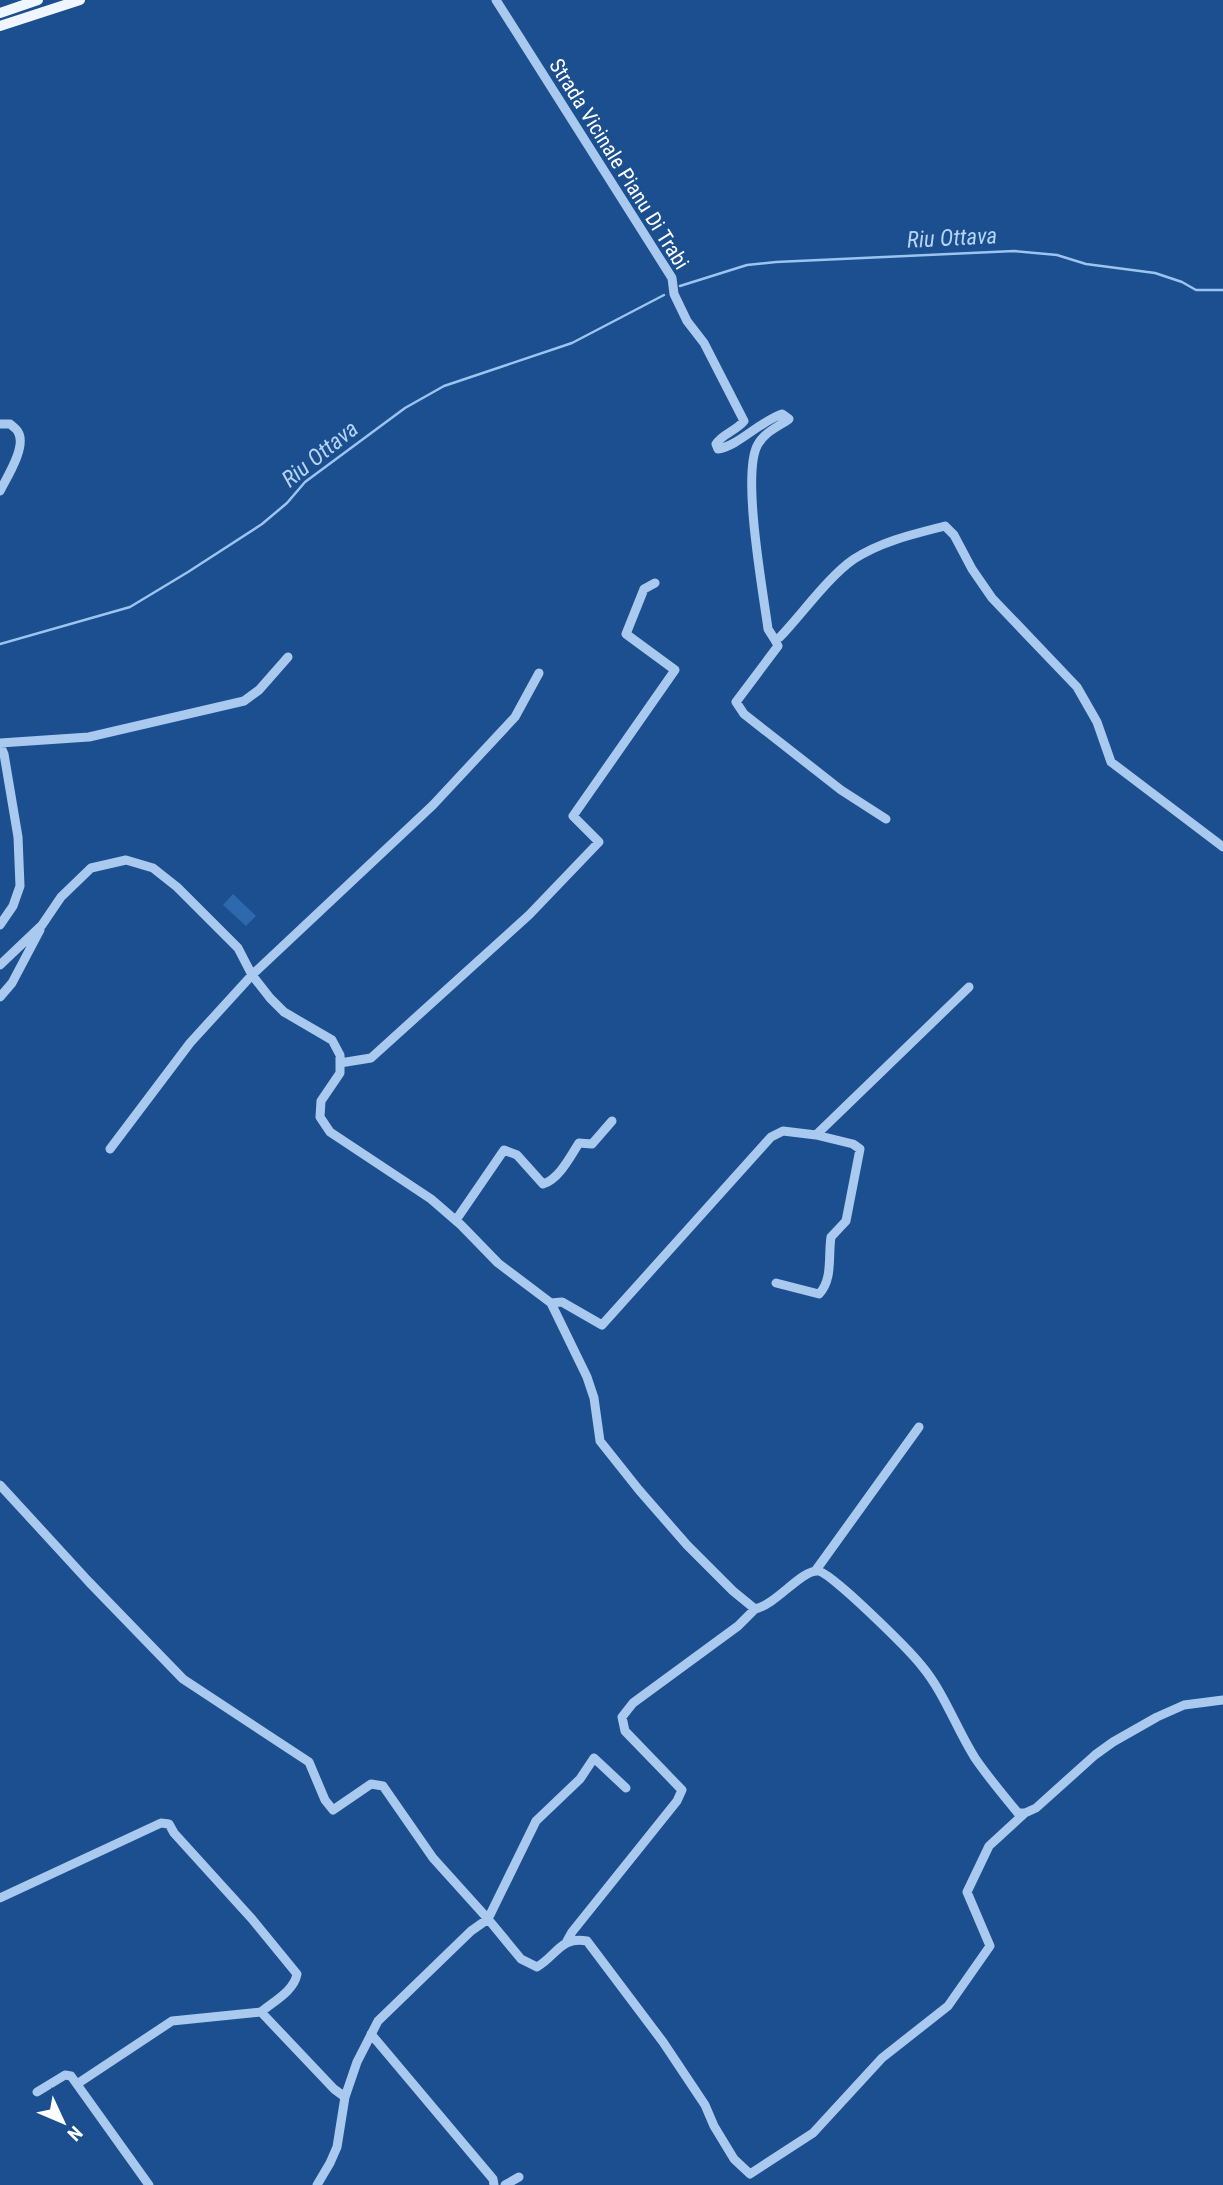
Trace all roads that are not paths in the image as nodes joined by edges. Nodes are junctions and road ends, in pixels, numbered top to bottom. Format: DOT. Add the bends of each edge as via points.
graph roads {
  1 [pos="38,0"];
  2 [pos="80,0"];
  3 [pos="496,0"];
  4 [pos="0,13"];
  5 [pos="0,26"];
  6 [pos="0,424"];
  7 [pos="0,491"];
  8 [pos="655,583"];
  9 [pos="775,639"];
  10 [pos="288,657"];
  11 [pos="539,673"];
  12 [pos="0,744"];
  13 [pos="886,818"];
  14 [pos="1223,847"];
  15 [pos="0,925"];
  16 [pos="42,925"];
  17 [pos="0,965"];
  18 [pos="252,975"];
  19 [pos="969,987"];
  20 [pos="0,997"];
  21 [pos="340,1063"];
  22 [pos="612,1121"];
  23 [pos="816,1135"];
  24 [pos="110,1149"];
  25 [pos="456,1220"];
  26 [pos="776,1283"];
  27 [pos="551,1303"];
  28 [pos="919,1427"];
  29 [pos="0,1485"];
  30 [pos="816,1570"];
  31 [pos="755,1609"];
  32 [pos="1223,1700"];
  33 [pos="626,1788"];
  34 [pos="1025,1813"];
  35 [pos="0,1898"];
  36 [pos="488,1919"];
  37 [pos="568,1941"];
  38 [pos="261,2011"];
  39 [pos="371,2034"];
  40 [pos="77,2084"];
  41 [pos="37,2092"];
  42 [pos="345,2097"];
  43 [pos="519,2177"];
  44 [pos="149,2185"];
  45 [pos="317,2185"];
  46 [pos="494,2185"];
  47 [pos="505,2185"];
  1 -- 4 [label="main road"];
  2 -- 5 [label="main road"];
  3 -- 9 [label="street, Strada Vicinale Pianu Di Trabi" via="672,278 687,321 704,343 744,421 720,437 718,449 771,417 782,414 789,419 766,433 752,457 756,540 768,629"];
  6 -- 7 [label="street" via="10,424 21,442"];
  8 -- 21 [label="street" via="644,589 626,634 675,670 573,816 599,842 531,913 371,1058"];
  9 -- 13 [label="street" via="778,646 736,702 744,714 841,790"];
  9 -- 14 [label="street" via="854,559 898,537 945,526 992,598 1077,687 1097,722 1111,762"];
  10 -- 12 [label="street" via="244,701 89,737"];
  11 -- 18 [label="street" via="514,717 433,805"];
  12 -- 15 [label="street" via="18,837 20,886"];
  16 -- 17 [label="street"];
  16 -- 18 [label="street" via="61,897 91,868 126,860 153,868 177,887 237,948"];
  16 -- 20 [label="street"];
  18 -- 21 [label="street" via="284,1012 331,1040"];
  18 -- 24 [label="street" via="187,1046"];
  19 -- 23 [label="street"];
  21 -- 25 [label="street" via="340,1073 321,1101 320,1117 330,1132"];
  22 -- 25 [label="street" via="592,1144 579,1143 550,1182 543,1184 517,1155 505,1150"];
  23 -- 26 [label="street" via="860,1149 846,1221 831,1237 825,1288 818,1294"];
  23 -- 27 [label="street" via="783,1131 771,1137 602,1325 562,1302"];
  25 -- 27 [label="street" via="498,1263"];
  27 -- 31 [label="street" via="587,1377 600,1441 687,1545"];
  28 -- 30 [label="street"];
  29 -- 36 [label="street" via="183,1679 309,1762 333,1810 371,1784 383,1786 433,1858"];
  30 -- 31 [label="street"];
  30 -- 34 [label="street" via="842,1586 922,1665 975,1758 1018,1813"];
  31 -- 37 [label="street" via="633,1703 622,1717 625,1731 682,1790"];
  32 -- 34 [label="street" via="1184,1705 1113,1742"];
  33 -- 36 [label="street" via="594,1758 580,1779 536,1821"];
  34 -- 37 [label="street" via="989,1846 967,1892 990,1946 948,2006 882,2058 813,2133 750,2174 734,2159 705,2105 587,1941"];
  35 -- 38 [label="street" via="161,1823 169,1824 297,1974 289,1989"];
  36 -- 37 [label="street" via="521,1959 537,1966"];
  36 -- 39 [label="street" via="378,2021"];
  38 -- 40 [label="street" via="172,2021"];
  38 -- 42 [label="street"];
  39 -- 42 [label="street"];
  39 -- 46 [label="street"];
  40 -- 41 [label="street" via="65,2075"];
  40 -- 44 [label="street"];
  42 -- 45 [label="street" via="337,2147"];
  43 -- 47 [label="street"];
}
